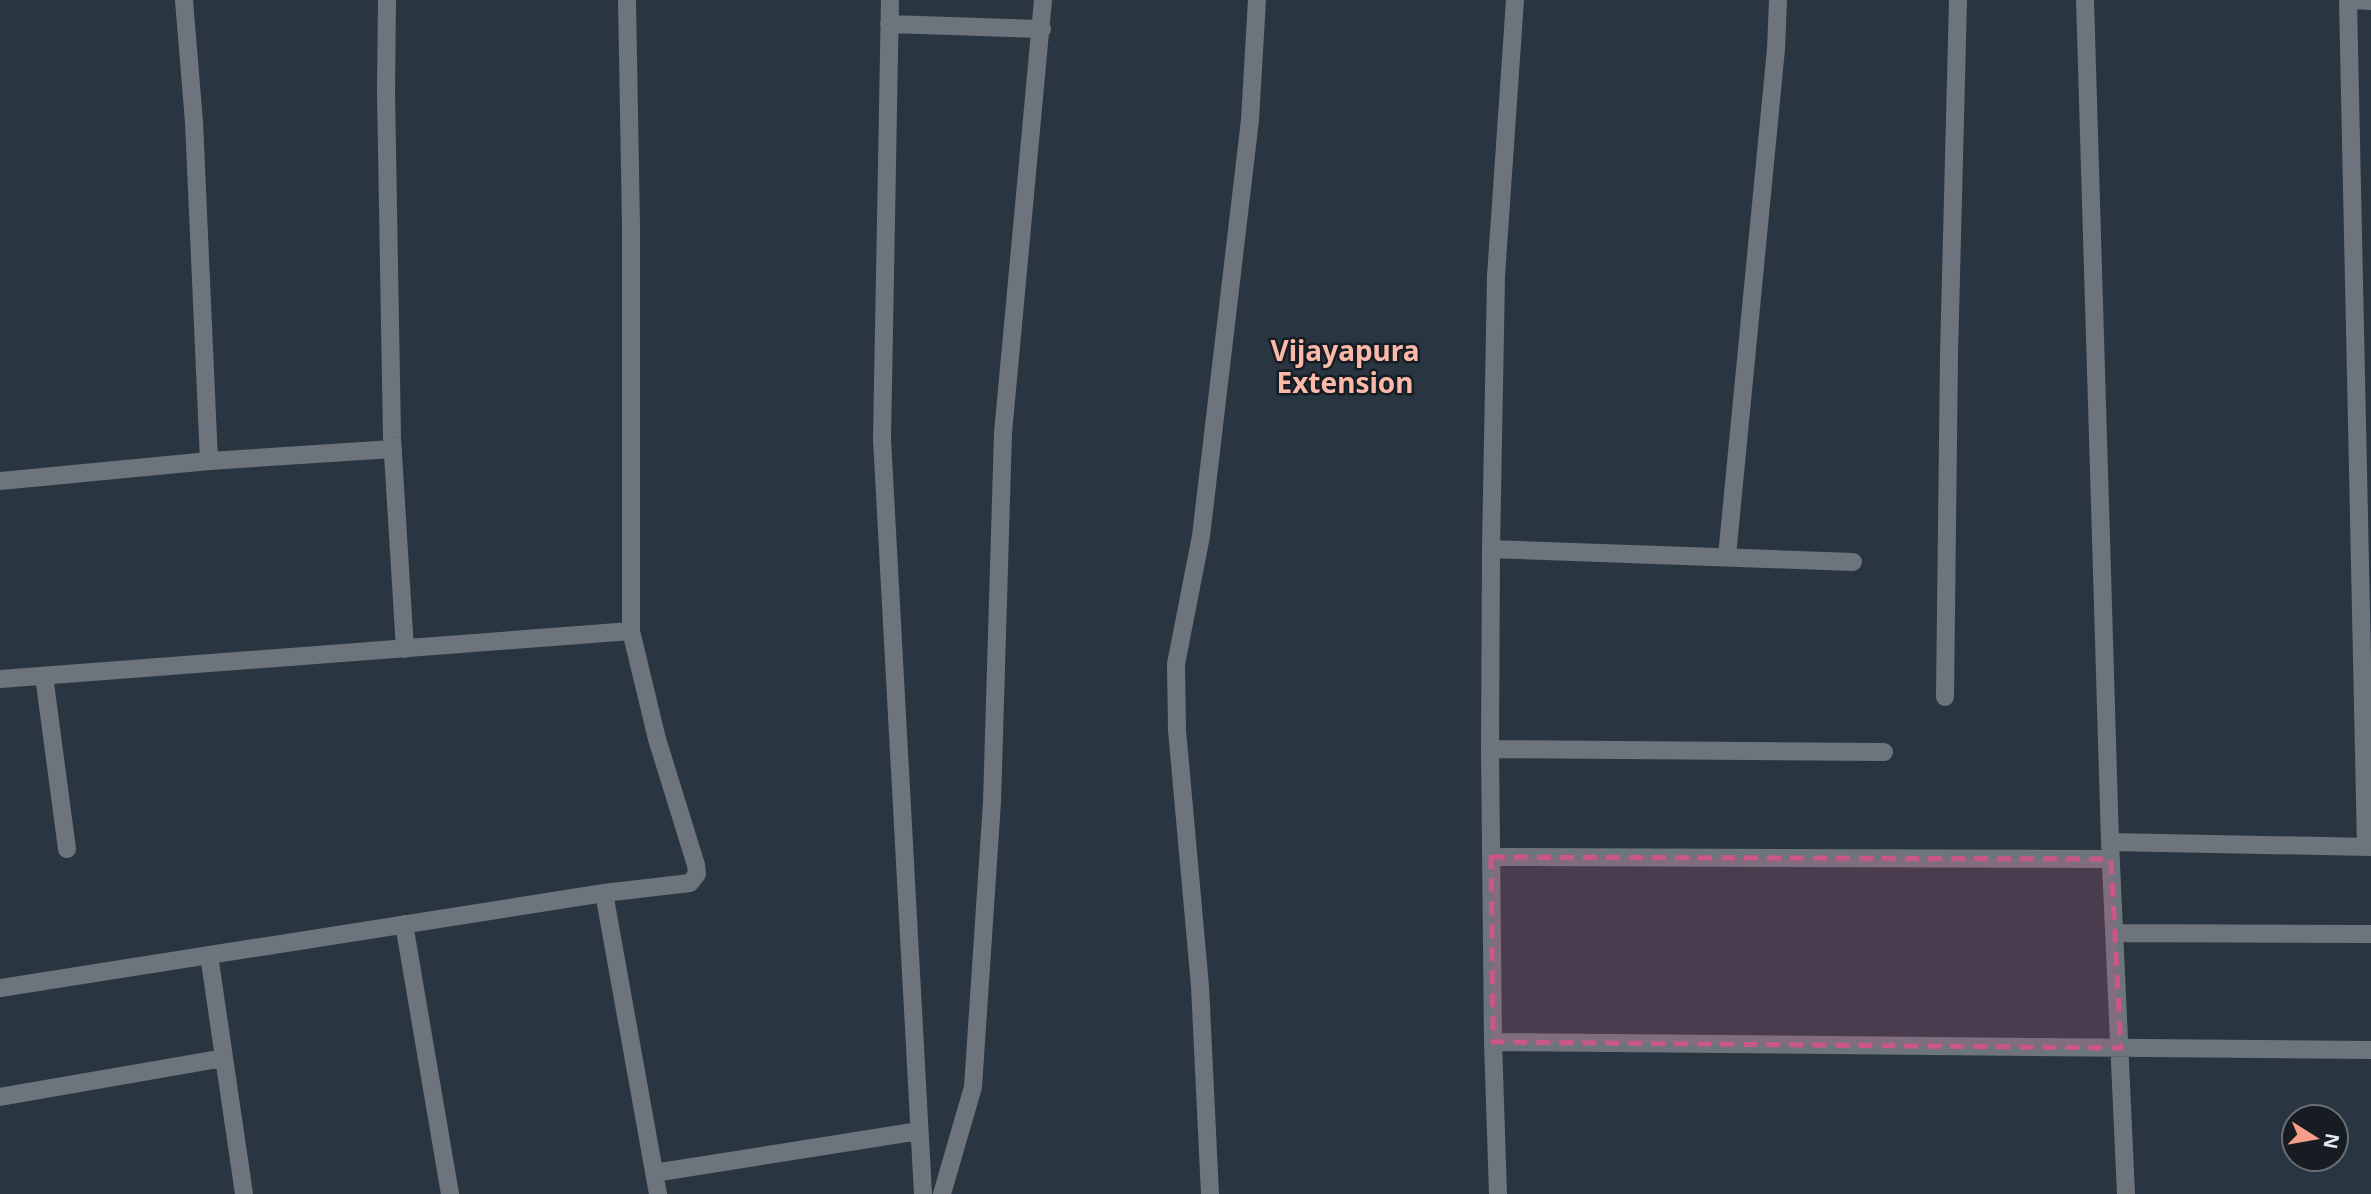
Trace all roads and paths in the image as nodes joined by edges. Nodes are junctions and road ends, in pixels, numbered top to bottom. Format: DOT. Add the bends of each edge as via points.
graph roads {
  1 [pos="184,0"];
  2 [pos="387,0"];
  3 [pos="627,0"];
  4 [pos="890,0"];
  5 [pos="1043,0"];
  6 [pos="1257,0"];
  7 [pos="1516,0"];
  8 [pos="1778,0"];
  9 [pos="1958,0"];
  10 [pos="2085,0"];
  11 [pos="2350,0"];
  12 [pos="2371,1"];
  13 [pos="889,24"];
  14 [pos="1042,29"];
  15 [pos="393,449"];
  16 [pos="209,461"];
  17 [pos="0,481"];
  18 [pos="1491,549"];
  19 [pos="1727,556"];
  20 [pos="1853,562"];
  21 [pos="631,631"];
  22 [pos="405,649"];
  23 [pos="44,676"];
  24 [pos="0,680"];
  25 [pos="1945,697"];
  26 [pos="1490,750"];
  27 [pos="1884,752"];
  28 [pos="2369,847"];
  29 [pos="67,849"];
  30 [pos="2110,850"];
  31 [pos="1491,857"];
  32 [pos="604,893"];
  33 [pos="404,924"];
  34 [pos="2115,933"];
  35 [pos="2371,934"];
  36 [pos="209,955"];
  37 [pos="0,988"];
  38 [pos="1493,1042"];
  39 [pos="2121,1048"];
  40 [pos="2371,1050"];
  41 [pos="224,1058"];
  42 [pos="0,1097"];
  43 [pos="919,1131"];
  44 [pos="654,1173"];
  45 [pos="244,1194"];
  46 [pos="450,1194"];
  47 [pos="658,1194"];
  48 [pos="923,1194"];
  49 [pos="942,1194"];
  50 [pos="1210,1194"];
  51 [pos="1498,1194"];
  52 [pos="2126,1194"];
  1 -- 16 [label="street"];
  2 -- 15 [label="street"];
  3 -- 21 [label="street"];
  4 -- 13 [label="street"];
  5 -- 14 [label="street"];
  6 -- 50 [label="street" via="1250,120 1200,536 1176,664"];
  7 -- 18 [label="street" via="1496,276"];
  8 -- 19 [label="street"];
  9 -- 25 [label="street"];
  10 -- 30 [label="street"];
  11 -- 12 [label="street"];
  11 -- 28 [label="street"];
  13 -- 14 [label="street"];
  13 -- 43 [label="street" via="882,439"];
  14 -- 49 [label="street" via="1003,433 992,802 973,1087"];
  15 -- 16 [label="street"];
  15 -- 22 [label="street"];
  16 -- 17 [label="street"];
  18 -- 19 [label="street"];
  18 -- 26 [label="street"];
  19 -- 20 [label="street"];
  21 -- 22 [label="street"];
  21 -- 32 [label="street" via="697,874 690,883"];
  22 -- 23 [label="street"];
  23 -- 24 [label="street"];
  23 -- 29 [label="street"];
  26 -- 27 [label="street"];
  26 -- 31 [label="street"];
  28 -- 30 [label="street"];
  30 -- 31 [label="street"];
  30 -- 34 [label="street"];
  31 -- 38 [label="street"];
  32 -- 33 [label="street"];
  32 -- 44 [label="street"];
  33 -- 36 [label="street"];
  33 -- 46 [label="street"];
  34 -- 35 [label="street"];
  34 -- 39 [label="street"];
  36 -- 37 [label="street"];
  36 -- 41 [label="street"];
  38 -- 39 [label="street"];
  38 -- 51 [label="street"];
  39 -- 40 [label="street"];
  39 -- 52 [label="street"];
  41 -- 42 [label="street"];
  41 -- 45 [label="street"];
  43 -- 44 [label="street"];
  43 -- 48 [label="street"];
  44 -- 47 [label="street"];
}
